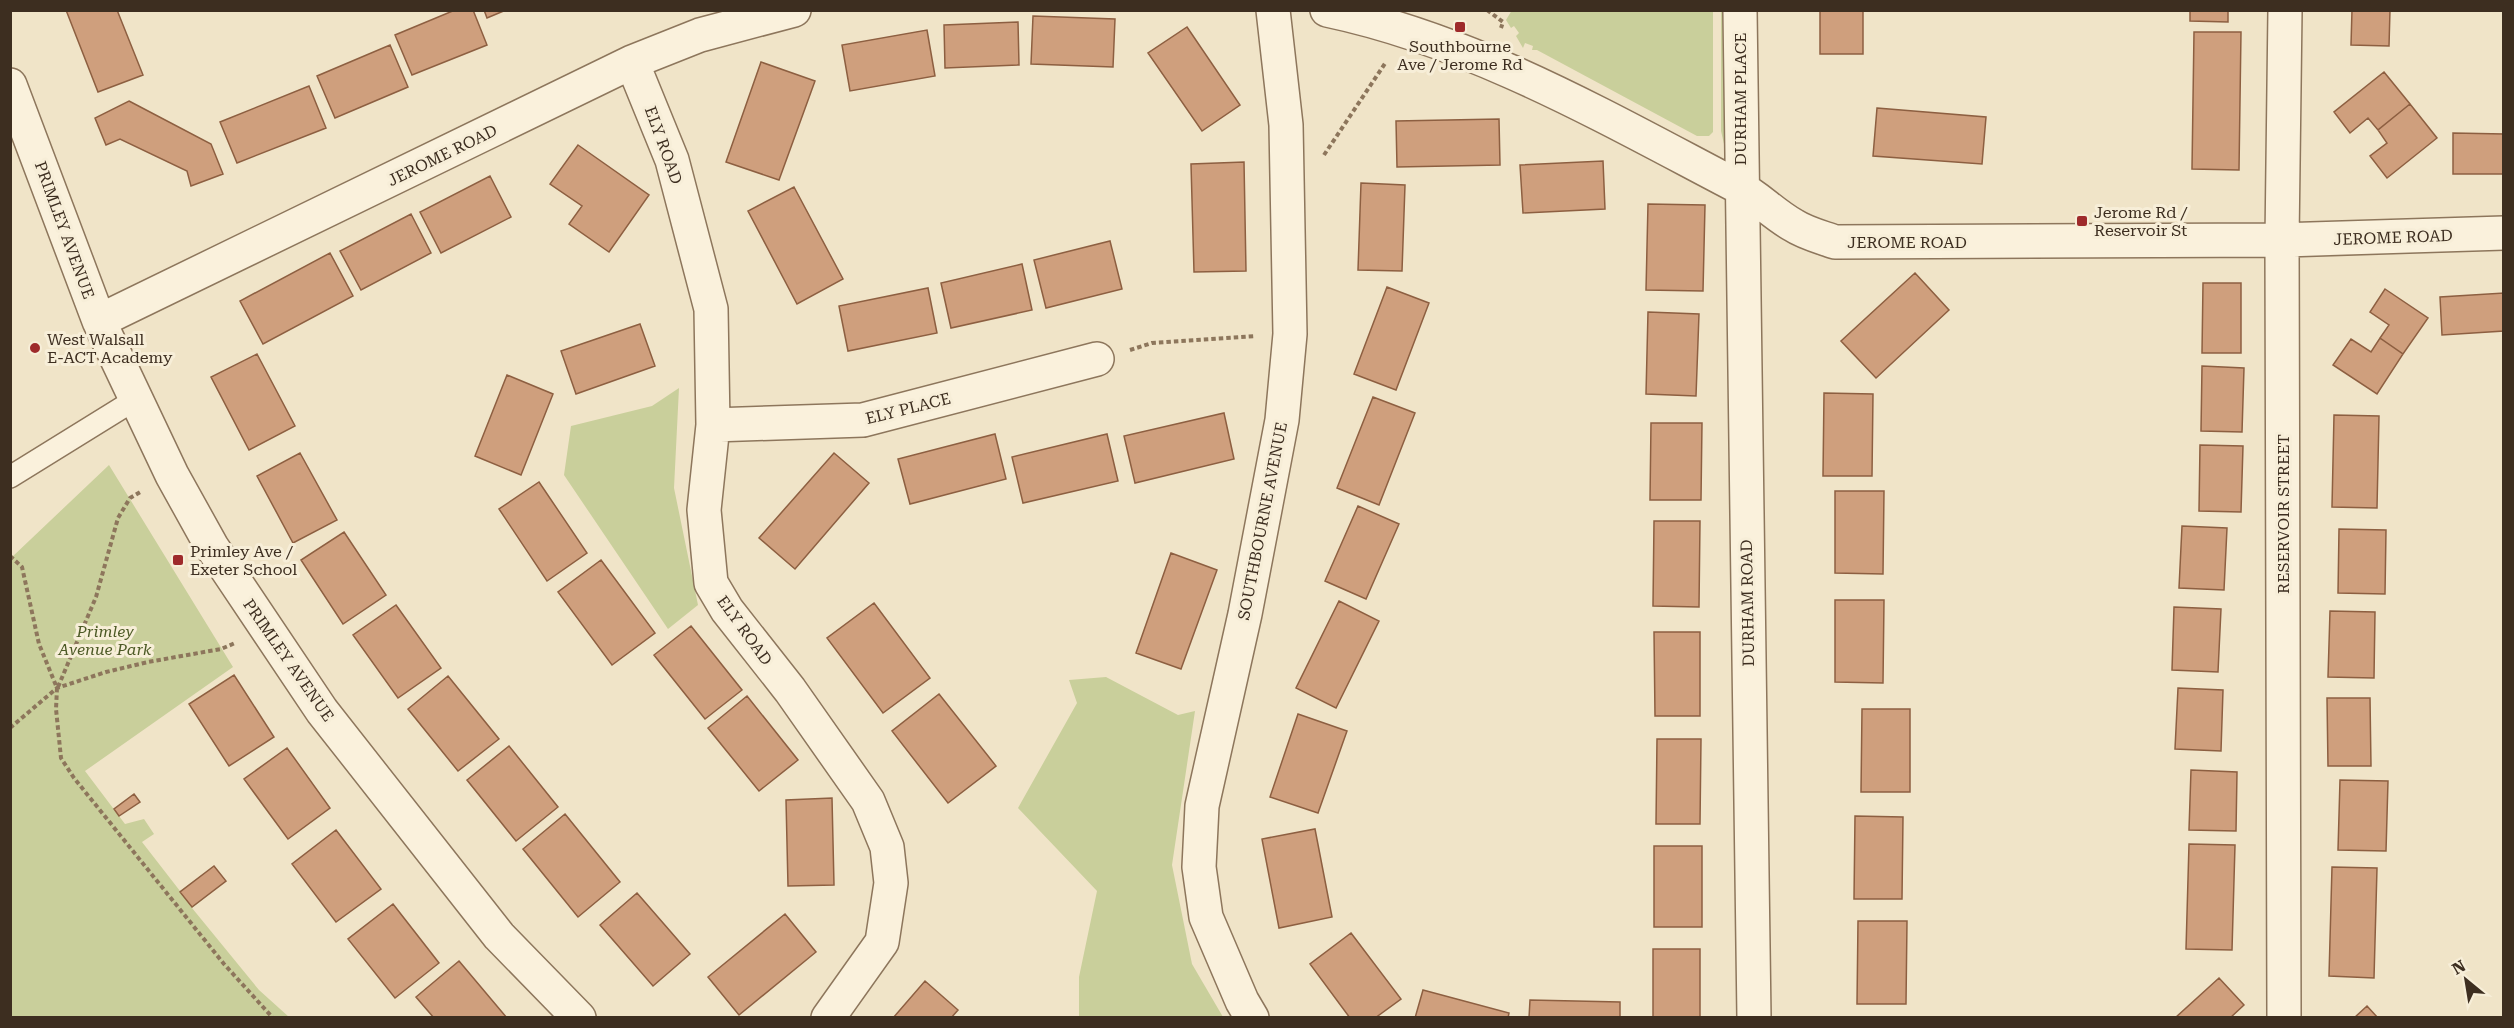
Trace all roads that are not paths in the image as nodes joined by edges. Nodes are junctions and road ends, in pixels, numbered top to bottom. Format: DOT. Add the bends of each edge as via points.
graph roads {
  1 [pos="794,10"];
  2 [pos="1273,10"];
  3 [pos="1327,10"];
  4 [pos="1740,10"];
  5 [pos="2285,10"];
  6 [pos="632,62"];
  7 [pos="10,85"];
  8 [pos="1741,188"];
  9 [pos="2504,233"];
  10 [pos="2282,240"];
  11 [pos="99,321"];
  12 [pos="1097,359"];
  13 [pos="136,399"];
  14 [pos="713,425"];
  15 [pos="10,477"];
  16 [pos="579,1017"];
  17 [pos="828,1017"];
  18 [pos="1252,1017"];
  19 [pos="1754,1017"];
  20 [pos="2284,1017"];
  1 -- 6 [label="street, JEROME ROAD" via="700,35"];
  2 -- 18 [label="street, SOUTHBOURNE AVENUE" via="1286,125 1290,334 1282,420 1245,614 1202,806 1198,867 1206,917"];
  3 -- 8 [label="street, JEROME ROAD" via="1407,32 1538,82"];
  4 -- 8 [label="street, DURHAM PLACE"];
  5 -- 10 [label="street, RESERVOIR STREET"];
  6 -- 11 [label="street, JEROME ROAD"];
  6 -- 14 [label="street, ELY ROAD" via="672,160 711,309"];
  7 -- 11 [label="street, PRIMLEY AVENUE"];
  8 -- 10 [label="street, JEROME ROAD" via="1794,226 1835,242"];
  8 -- 19 [label="street, DURHAM ROAD"];
  9 -- 10 [label="street, JEROME ROAD"];
  10 -- 20 [label="street, RESERVOIR STREET"];
  11 -- 13 [label="street, PRIMLEY AVENUE"];
  12 -- 14 [label="street, ELY PLACE" via="863,420"];
  13 -- 15 [label="lane"];
  13 -- 16 [label="street, PRIMLEY AVENUE" via="212,547 322,711 499,936"];
  14 -- 17 [label="street, ELY ROAD" via="704,510 711,583 868,801 887,847 891,883 882,942"];
}
